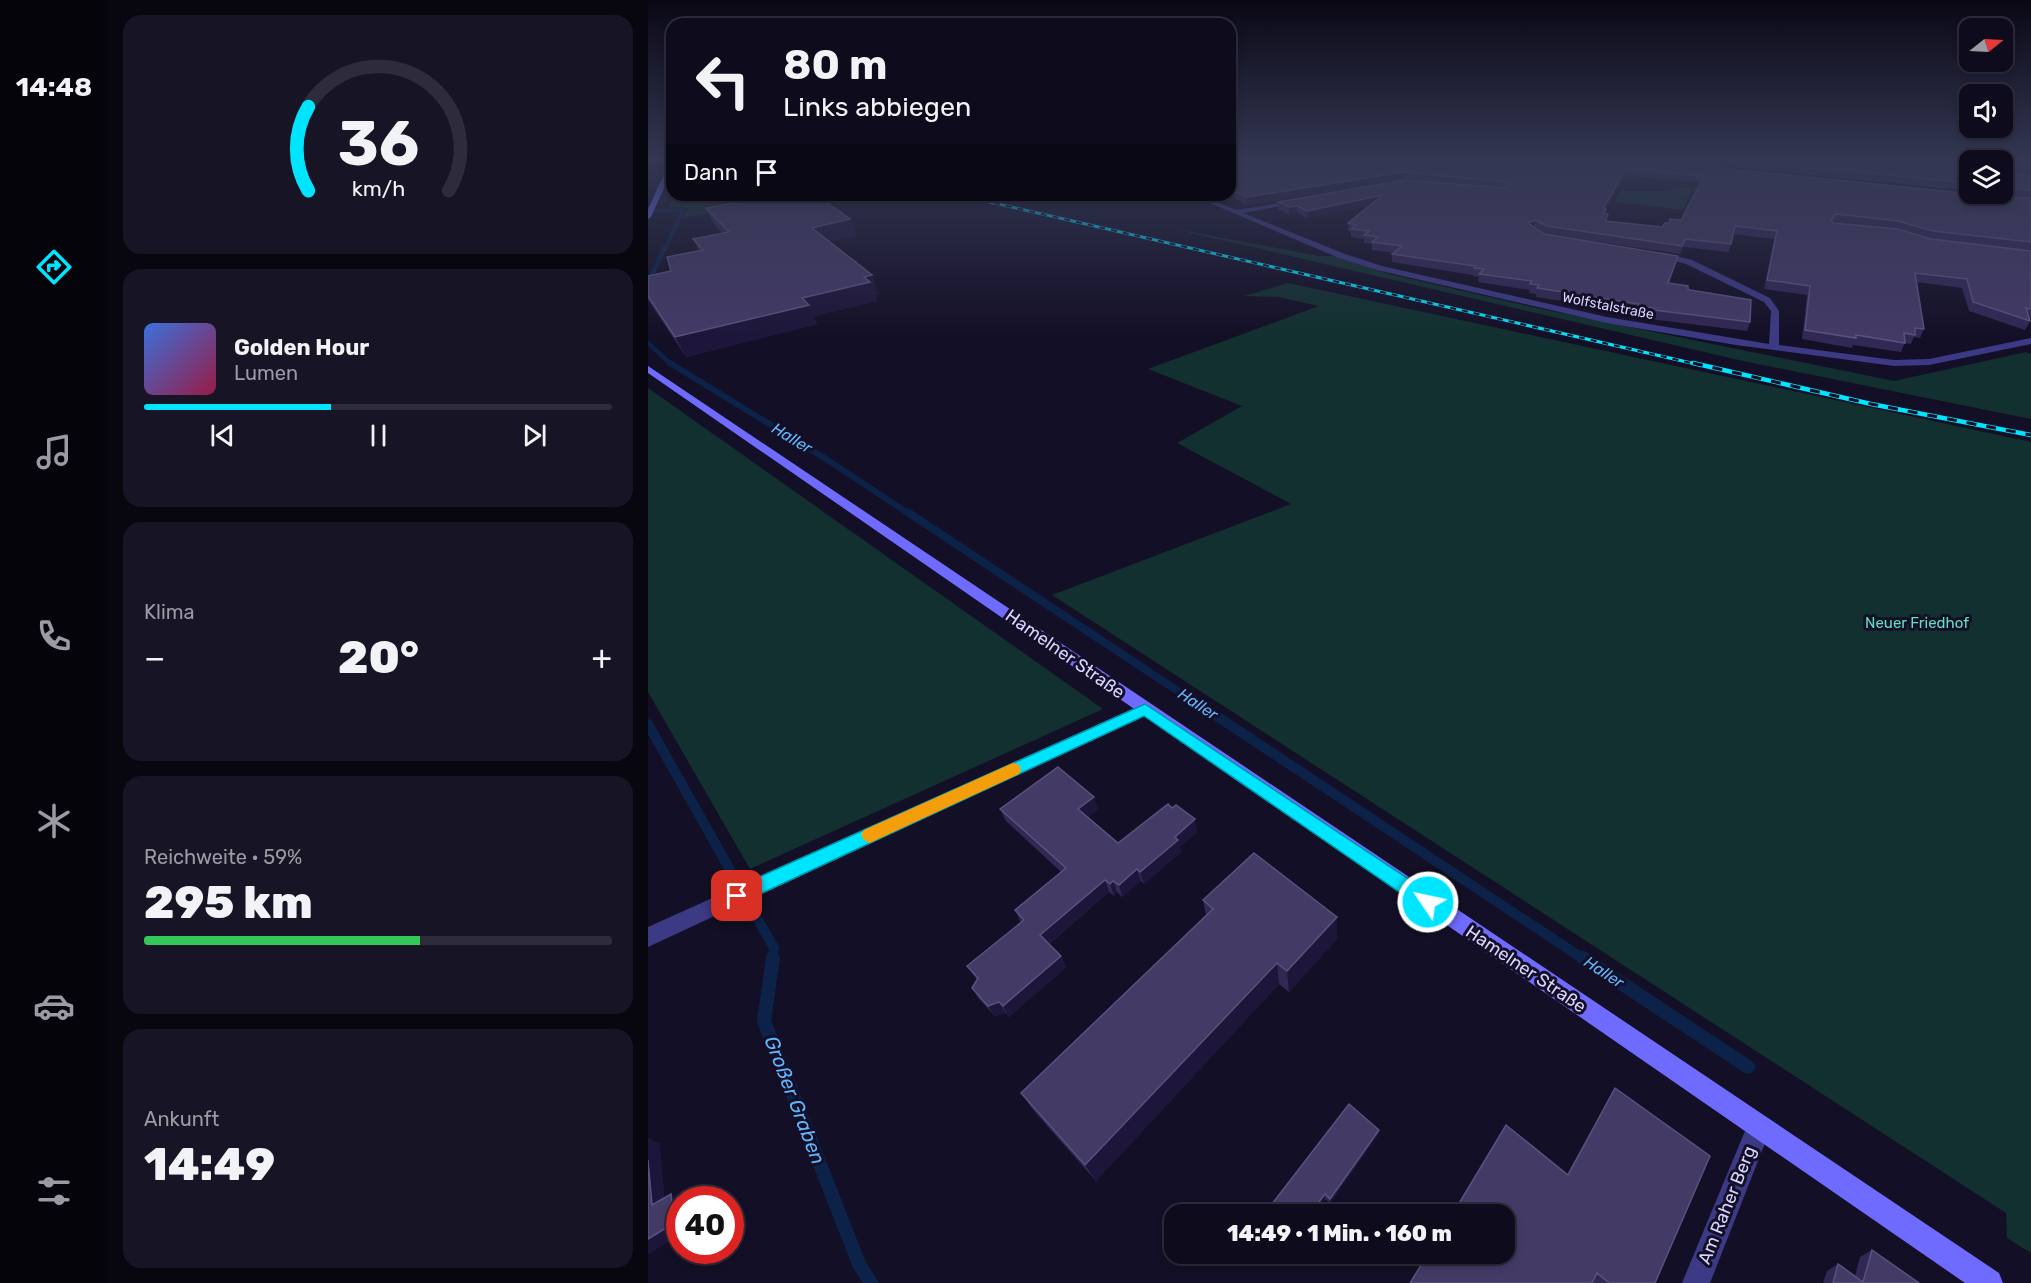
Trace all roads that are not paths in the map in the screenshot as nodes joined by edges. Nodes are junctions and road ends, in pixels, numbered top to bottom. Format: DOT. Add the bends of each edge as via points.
graph roads {
  1 [pos="1250,218"];
  2 [pos="1654,253"];
  3 [pos="2031,341"];
  4 [pos="1774,347"];
  5 [pos="648,369"];
  6 [pos="1145,709"];
  7 [pos="648,937"];
  8 [pos="1759,1128"];
  9 [pos="1696,1283"];
  10 [pos="1989,1283"];
  1 -- 4 [label="street, Wolfstalstraße" via="1380,268 1607,320"];
  2 -- 4 [label="street" via="1689,262 1767,300 1775,311"];
  3 -- 4 [label="street, Wolfstalstraße" via="1929,362 1906,363"];
  5 -- 6 [label="street, Hamelner Straße"];
  6 -- 7 [label="street"];
  6 -- 8 [label="street, Hamelner Straße"];
  8 -- 9 [label="street, Am Raher Berg"];
  8 -- 10 [label="street, Hamelner Straße"];
}
